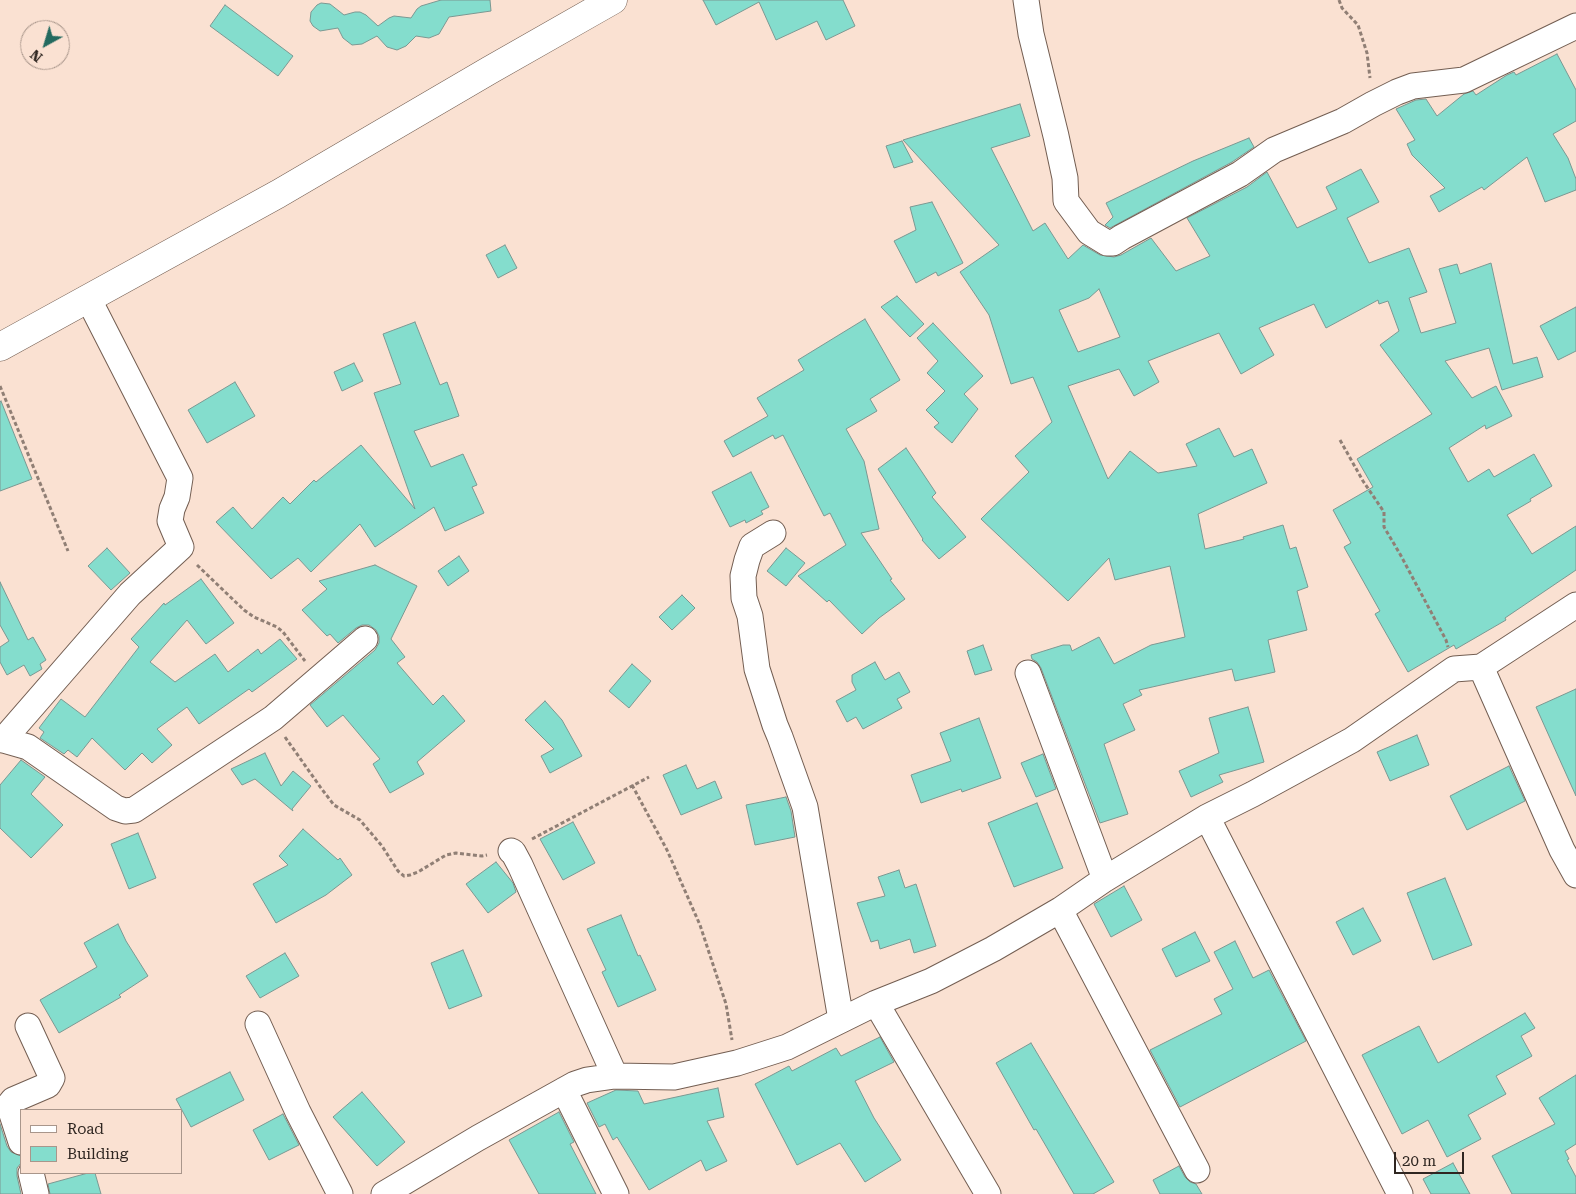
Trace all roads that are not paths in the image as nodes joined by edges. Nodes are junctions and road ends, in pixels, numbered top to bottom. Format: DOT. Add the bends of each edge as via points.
graph roads {
  1 [pos="613,0"];
  2 [pos="1026,0"];
  3 [pos="1576,26"];
  4 [pos="88,298"];
  5 [pos="0,347"];
  6 [pos="773,533"];
  7 [pos="1576,605"];
  8 [pos="365,639"];
  9 [pos="1481,667"];
  10 [pos="1028,673"];
  11 [pos="2,739"];
  12 [pos="1207,817"];
  13 [pos="510,851"];
  14 [pos="1576,875"];
  15 [pos="1105,879"];
  16 [pos="1060,910"];
  17 [pos="876,1003"];
  18 [pos="841,1020"];
  19 [pos="258,1024"];
  20 [pos="28,1026"];
  21 [pos="615,1076"];
  22 [pos="564,1090"];
  23 [pos="20,1139"];
  24 [pos="1197,1170"];
  25 [pos="31,1174"];
  26 [pos="36,1194"];
  27 [pos="340,1194"];
  28 [pos="384,1194"];
  29 [pos="616,1194"];
  30 [pos="988,1194"];
  31 [pos="1400,1194"];
  1 -- 4 [label="street" via="278,194"];
  2 -- 3 [label="street" via="1030,34 1063,170 1066,201 1089,232 1106,243 1113,243 1208,192 1274,150 1343,121 1373,104 1413,86 1464,80"];
  4 -- 5 [label="street"];
  4 -- 11 [label="street" via="180,478 170,521 181,547 130,594"];
  6 -- 18 [label="street" via="752,546 743,576 744,598 750,616 757,669 805,807"];
  7 -- 9 [label="street"];
  8 -- 11 [label="street" via="273,718 134,810 116,808 28,747"];
  9 -- 12 [label="street" via="1454,669 1352,740"];
  9 -- 14 [label="street"];
  10 -- 15 [label="street"];
  12 -- 15 [label="street"];
  12 -- 31 [label="street"];
  13 -- 21 [label="street" via="520,864"];
  15 -- 16 [label="street"];
  16 -- 17 [label="street" via="993,950 931,981"];
  16 -- 24 [label="street"];
  17 -- 18 [label="street"];
  17 -- 30 [label="street"];
  18 -- 21 [label="street" via="786,1047 736,1063 674,1076"];
  19 -- 27 [label="street"];
  20 -- 23 [label="street" via="52,1078 48,1085 13,1100 9,1105"];
  21 -- 22 [label="street" via="587,1080"];
  22 -- 28 [label="street"];
  22 -- 29 [label="street"];
  25 -- 26 [label="street"];
}
